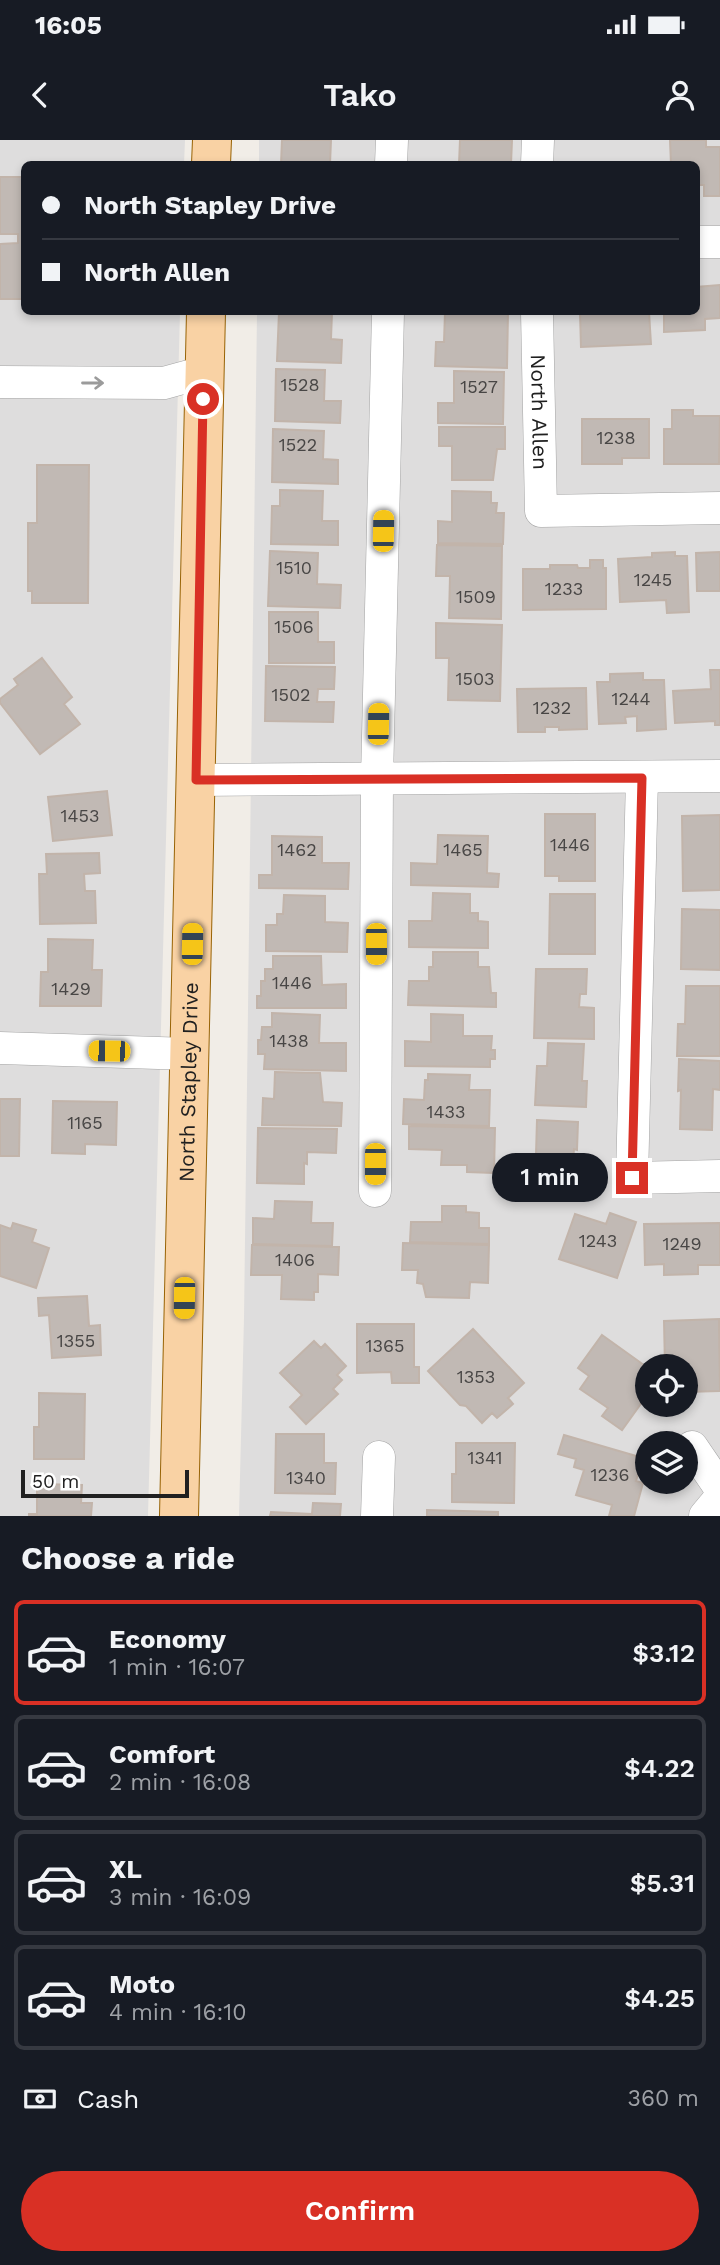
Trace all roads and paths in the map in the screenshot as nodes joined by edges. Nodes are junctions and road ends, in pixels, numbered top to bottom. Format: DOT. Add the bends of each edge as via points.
graph roads {
  1 [pos="212,140"];
  2 [pos="391,140"];
  3 [pos="538,140"];
  4 [pos="211,161"];
  5 [pos="391,161"];
  6 [pos="537,161"];
  7 [pos="720,242"];
  8 [pos="700,243"];
  9 [pos="206,315"];
  10 [pos="388,315"];
  11 [pos="537,315"];
  12 [pos="0,362"];
  13 [pos="204,372"];
  14 [pos="0,382"];
  15 [pos="720,508"];
  16 [pos="720,776"];
  17 [pos="642,778"];
  18 [pos="377,779"];
  19 [pos="196,780"];
  20 [pos="0,1048"];
  21 [pos="190,1054"];
  22 [pos="720,1176"];
  23 [pos="375,1191"];
  24 [pos="698,1456"];
  25 [pos="379,1457"];
  26 [pos="720,1488"];
  27 [pos="720,1498"];
  28 [pos="179,1516"];
  29 [pos="377,1516"];
  30 [pos="705,1516"];
  1 -- 4 [label="main road"];
  2 -- 5 [label="street"];
  3 -- 6 [label="street"];
  7 -- 8 [label="street"];
  9 -- 13 [label="main road, North Stapley Drive"];
  10 -- 18 [label="street"];
  11 -- 15 [label="street, North Allen" via="541,511"];
  12 -- 13 [label="street" via="157,362"];
  14 -- 13 [label="street, one-way" via="164,383"];
  13 -- 19 [label="main road, North Stapley Drive"];
  16 -- 17 [label="street"];
  17 -- 18 [label="street"];
  17 -- 22 [label="street" via="632,1178"];
  18 -- 19 [label="street"];
  18 -- 23 [label="street"];
  19 -- 21 [label="main road, North Stapley Drive"];
  20 -- 21 [label="street"];
  21 -- 28 [label="main road, North Stapley Drive"];
  24 -- 26 [label="street"];
  25 -- 29 [label="street"];
  27 -- 30 [label="street"];
}
